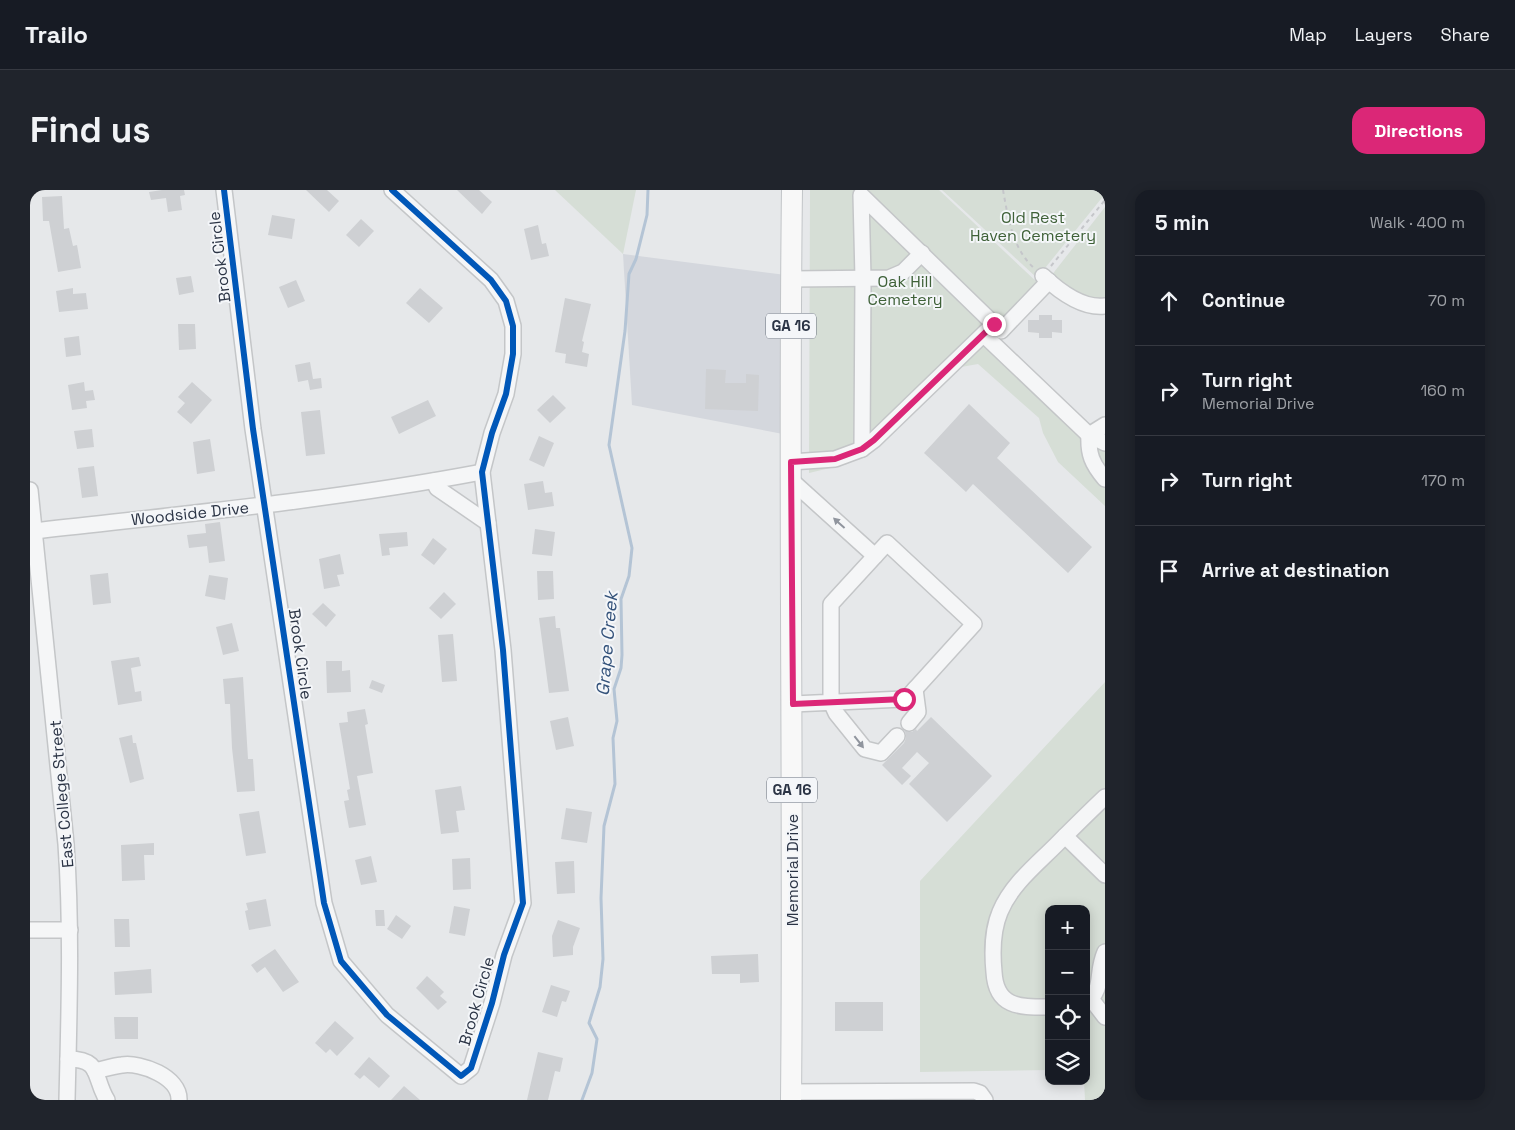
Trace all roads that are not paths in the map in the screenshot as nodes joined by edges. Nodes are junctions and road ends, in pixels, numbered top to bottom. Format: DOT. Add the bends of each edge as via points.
graph roads {
  1 [pos="224,190"];
  2 [pos="392,190"];
  3 [pos="792,190"];
  4 [pos="859,192"];
  5 [pos="922,253"];
  6 [pos="863,278"];
  7 [pos="791,279"];
  8 [pos="1105,306"];
  9 [pos="989,330"];
  10 [pos="862,414"];
  11 [pos="1105,425"];
  12 [pos="886,429"];
  13 [pos="1089,434"];
  14 [pos="1105,443"];
  15 [pos="862,449"];
  16 [pos="792,471"];
  17 [pos="482,472"];
  18 [pos="1105,479"];
  19 [pos="434,481"];
  20 [pos="30,490"];
  21 [pos="266,505"];
  22 [pos="488,523"];
  23 [pos="34,531"];
  24 [pos="875,556"];
  25 [pos="915,689"];
  26 [pos="831,702"];
  27 [pos="793,704"];
  28 [pos="909,723"];
  29 [pos="897,736"];
  30 [pos="1105,797"];
  31 [pos="1065,836"];
  32 [pos="1105,875"];
  33 [pos="30,930"];
  34 [pos="70,930"];
  35 [pos="1105,952"];
  36 [pos="1090,1001"];
  37 [pos="1090,1003"];
  38 [pos="1045,1007"];
  39 [pos="1105,1017"];
  40 [pos="68,1059"];
  41 [pos="95,1071"];
  42 [pos="791,1096"];
  43 [pos="905,1096"];
  44 [pos="67,1100"];
  45 [pos="107,1100"];
  46 [pos="179,1100"];
  47 [pos="985,1100"];
  1 -- 21 [label="street, Brook Circle" via="252,419"];
  2 -- 17 [label="street, Brook Circle" via="491,280 506,301 512,326 512,354 506,394"];
  3 -- 7 [label="main road, Memorial Drive / GA 16"];
  4 -- 5 [label="street"];
  4 -- 6 [label="street"];
  5 -- 6 [label="street" via="903,272 889,278"];
  5 -- 9 [label="street"];
  6 -- 7 [label="street"];
  6 -- 10 [label="street"];
  7 -- 16 [label="main road, Memorial Drive / GA 16"];
  8 -- 9 [label="street" via="1097,307 1072,299 1046,279 1001,331"];
  9 -- 12 [label="street"];
  9 -- 13 [label="street"];
  10 -- 12 [label="street" via="870,423"];
  10 -- 15 [label="street"];
  11 -- 13 [label="street"];
  12 -- 15 [label="street"];
  13 -- 14 [label="street"];
  13 -- 18 [label="street" via="1088,450"];
  15 -- 16 [label="street"];
  24 -- 16 [label="street, one-way"];
  16 -- 27 [label="main road, Memorial Drive / GA 16"];
  17 -- 19 [label="street, Woodside Drive"];
  17 -- 22 [label="street, Brook Circle"];
  19 -- 21 [label="street, Woodside Drive"];
  19 -- 22 [label="street" via="437,488"];
  20 -- 23 [label="street, East College Street"];
  21 -- 22 [label="street, Brook Circle" via="324,903 341,961 387,1015 461,1076 471,1068 523,902 503,650"];
  21 -- 23 [label="street, Woodside Drive"];
  23 -- 34 [label="street, East College Street" via="66,844"];
  24 -- 25 [label="street" via="887,543 974,624"];
  24 -- 26 [label="street" via="831,604"];
  25 -- 26 [label="street" via="906,699"];
  25 -- 28 [label="street" via="918,712"];
  26 -- 27 [label="street"];
  26 -- 29 [label="street, one-way" via="865,749 881,753"];
  27 -- 42 [label="main road, Memorial Drive / GA 16"];
  30 -- 31 [label="street"];
  31 -- 32 [label="street"];
  31 -- 38 [label="street" via="1014,889 1000,911 994,932 994,977 1004,999 1013,1005"];
  33 -- 34 [label="street"];
  34 -- 40 [label="street, East College Street"];
  35 -- 36 [label="street" via="1100,986"];
  37 -- 39 [label="street"];
  40 -- 41 [label="street" via="84,1060"];
  40 -- 44 [label="street, East College Street"];
  41 -- 45 [label="street"];
  41 -- 46 [label="street" via="123,1064 136,1065 167,1077 178,1090"];
  42 -- 43 [label="street"];
  43 -- 47 [label="street" via="974,1091"];
}
